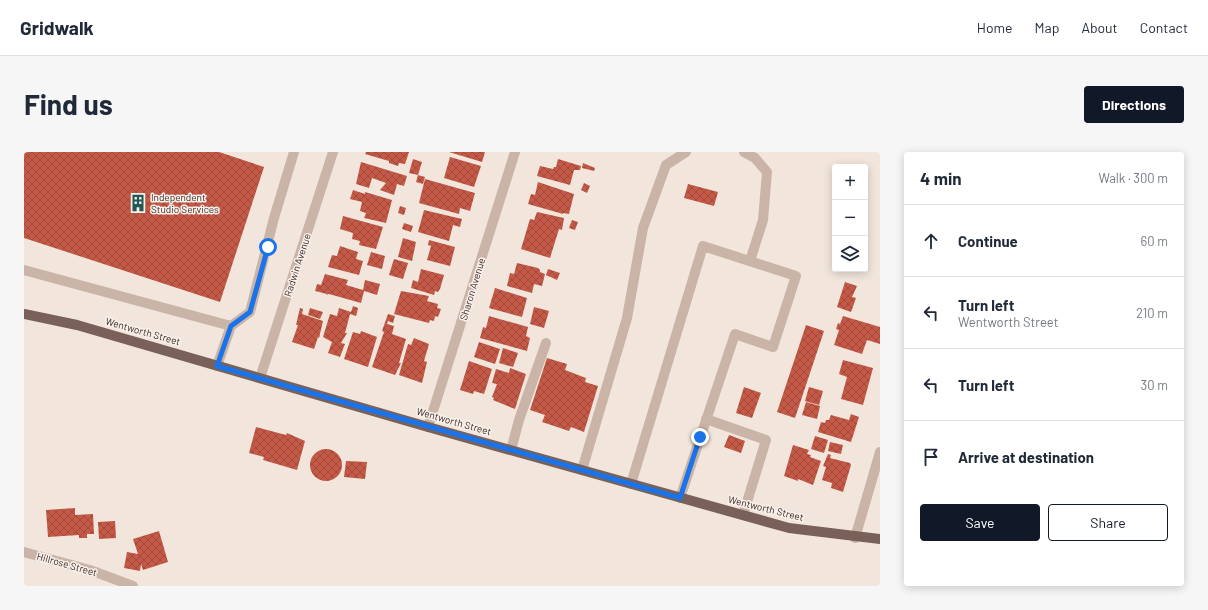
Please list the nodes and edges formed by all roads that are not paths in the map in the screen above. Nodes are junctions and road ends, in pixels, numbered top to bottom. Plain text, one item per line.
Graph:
1 (294, 152) edge
2 (333, 152) edge
3 (515, 152) edge
4 (686, 152) edge
5 (744, 152) edge
6 (750, 261) junction
7 (24, 270) edge
8 (24, 314) edge
9 (231, 326) junction
10 (546, 344) dead end
11 (217, 366) junction
12 (260, 378) junction
13 (706, 419) junction
14 (428, 427) junction
15 (511, 450) junction
16 (880, 452) edge
17 (582, 470) junction
18 (631, 484) junction
19 (680, 498) junction
20 (742, 515) junction
21 (855, 538) junction
22 (880, 539) edge
23 (24, 552) edge
24 (133, 586) edge

1 - 9 street
2 - 12 street, Radwin Avenue
3 - 14 street, Sharon Avenue
4 - 17 street
5 - 6 street
6 - 13 street
6 - 18 street
7 - 9 street
8 - 11 main road, Wentworth Street
9 - 11 street
10 - 15 street
11 - 12 main road, Wentworth Street
12 - 14 main road, Wentworth Street
13 - 19 street
13 - 20 street
14 - 15 main road, Wentworth Street
15 - 17 main road, Wentworth Street
16 - 21 street
17 - 18 main road, Wentworth Street
18 - 19 main road, Wentworth Street
19 - 20 main road, Wentworth Street
20 - 21 main road, Wentworth Street
21 - 22 main road, Wentworth Street
23 - 24 street, Hillrose Street

